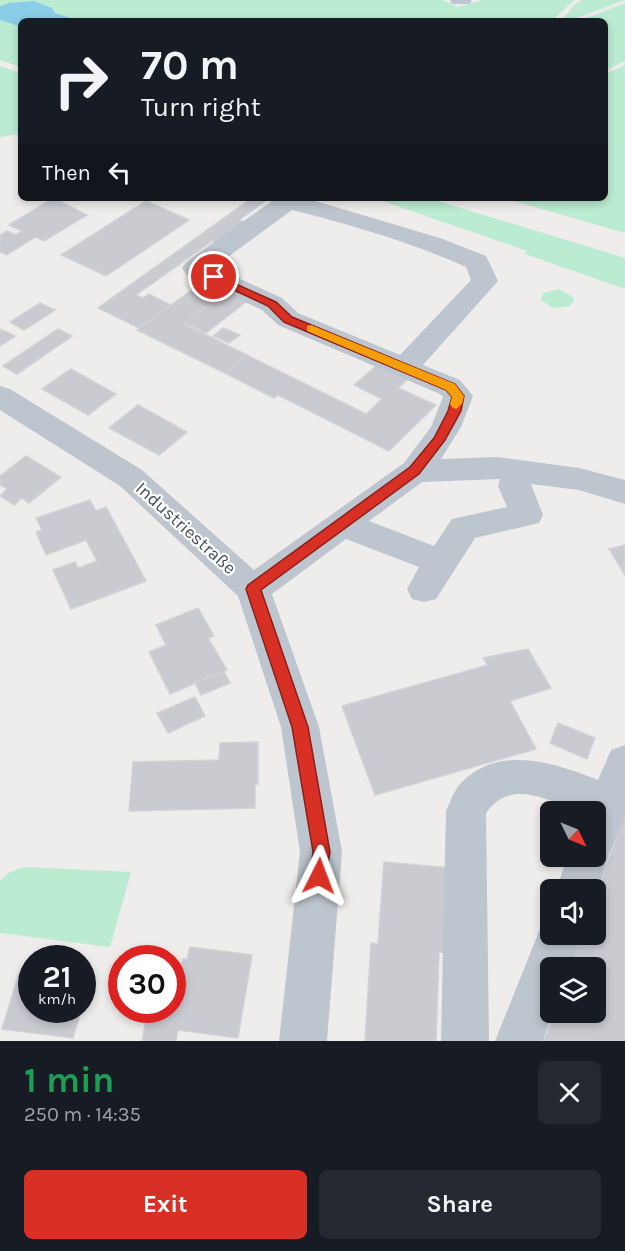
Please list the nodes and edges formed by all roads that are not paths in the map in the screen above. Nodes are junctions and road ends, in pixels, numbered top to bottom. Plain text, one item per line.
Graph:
1 (405, 367) junction
2 (0, 396) edge
3 (415, 471) junction
4 (519, 471) junction
5 (625, 492) edge
6 (341, 524) junction
7 (253, 589) junction
8 (625, 762) edge
9 (578, 801) edge
10 (606, 813) edge
11 (556, 945) edge
12 (303, 1041) edge
13 (465, 1041) edge
14 (519, 1041) edge

1 - 1 street
1 - 3 street
2 - 7 street, Industriestraße
3 - 4 street
3 - 6 street
4 - 5 street
4 - 6 street
6 - 7 street
7 - 12 street, Industriestraße
8 - 10 street
9 - 13 street
11 - 14 street

